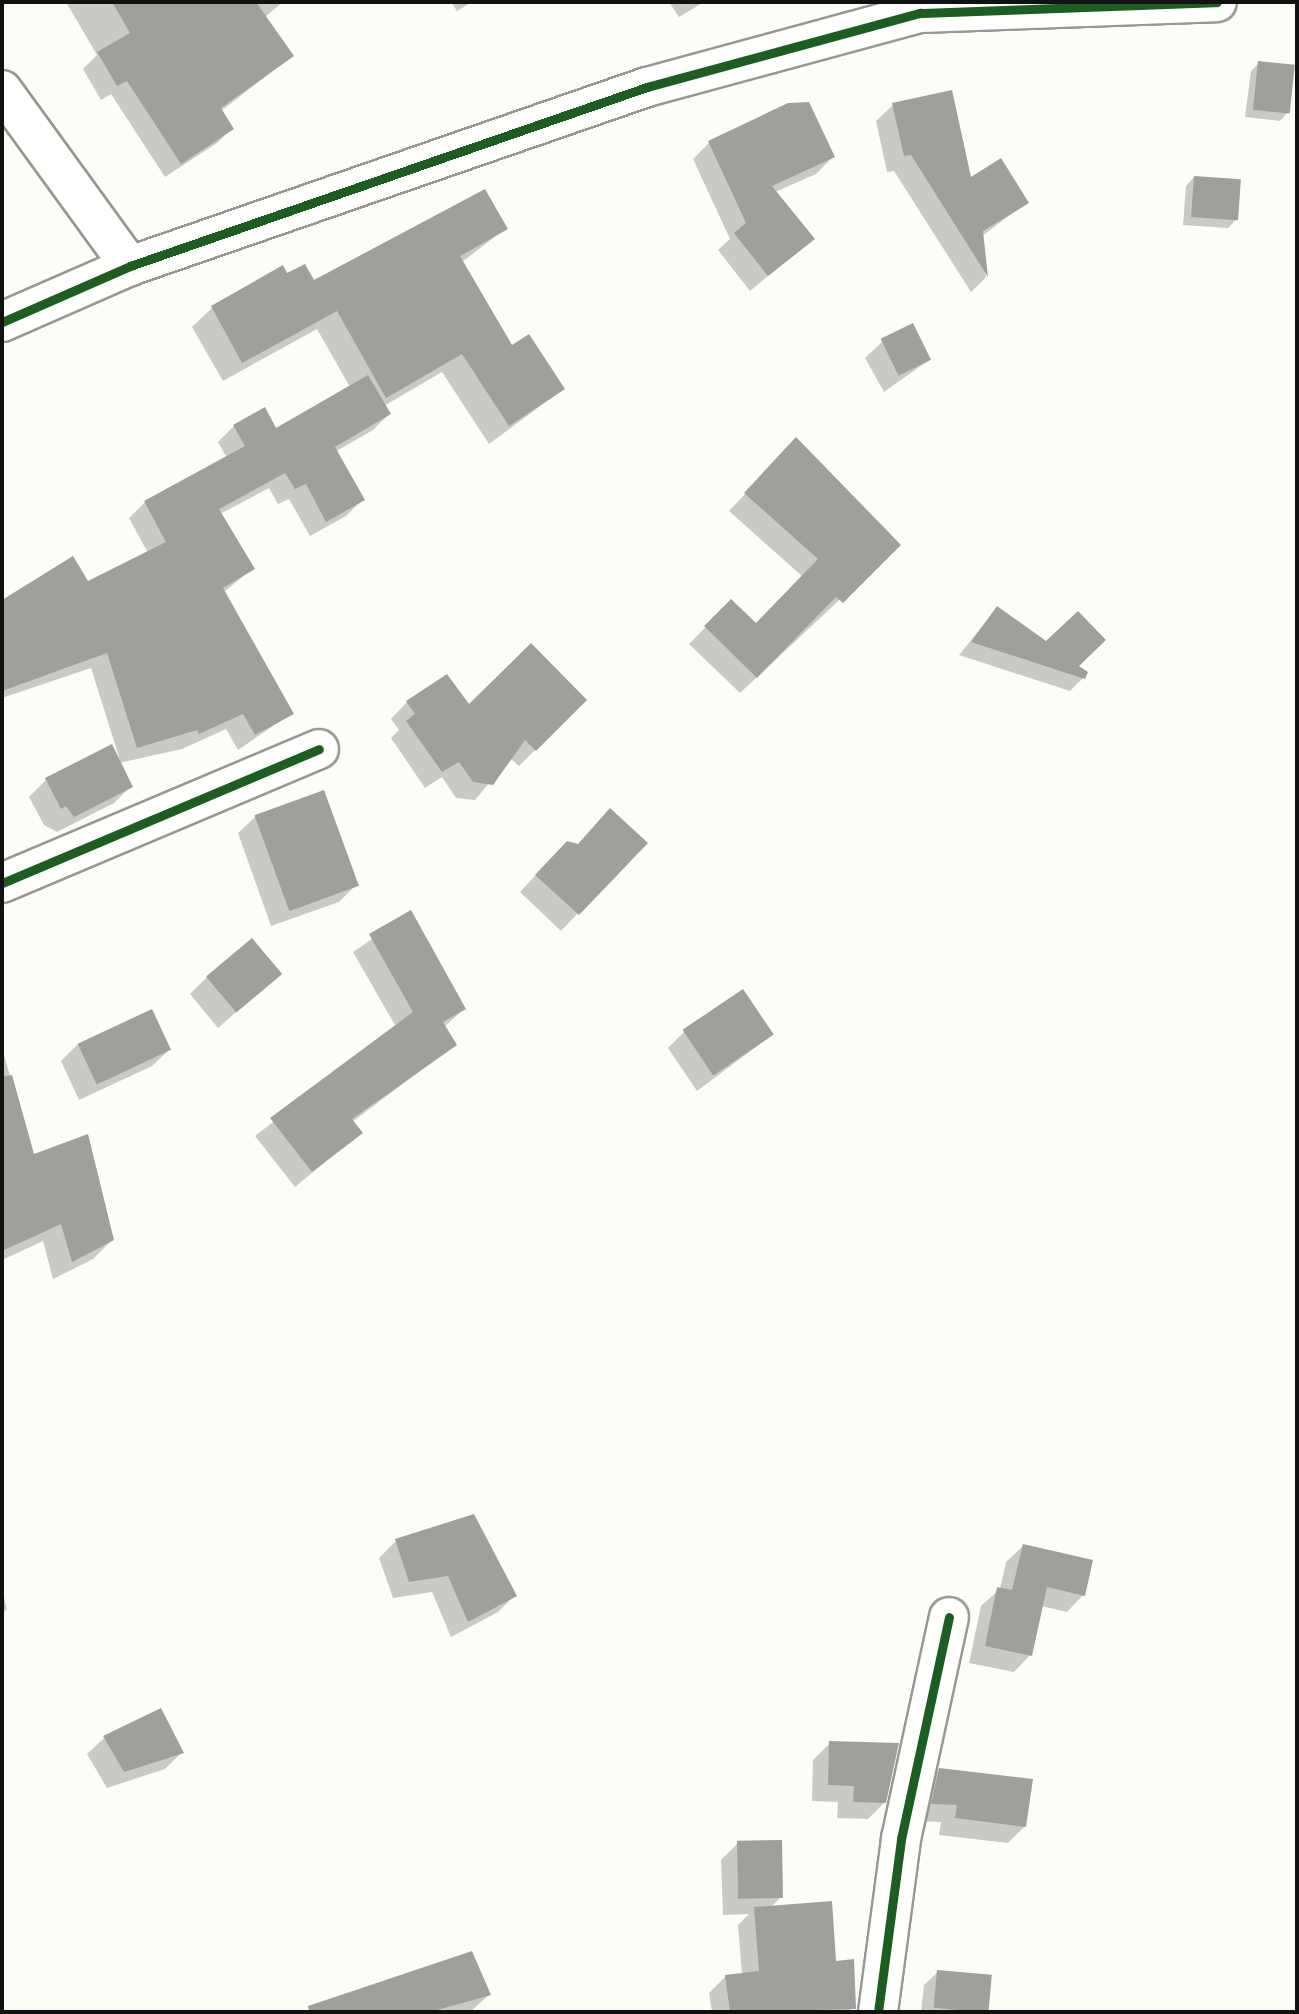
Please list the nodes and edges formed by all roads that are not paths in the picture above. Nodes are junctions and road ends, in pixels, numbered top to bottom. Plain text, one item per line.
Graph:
1 (1217, 2) edge
2 (2, 90) edge
3 (130, 266) junction
4 (2, 322) edge
5 (319, 749) dead end
6 (2, 883) edge
7 (949, 1617) dead end
8 (878, 2012) edge

1 - 3 street
2 - 3 street
3 - 4 street
5 - 6 street
7 - 8 street

